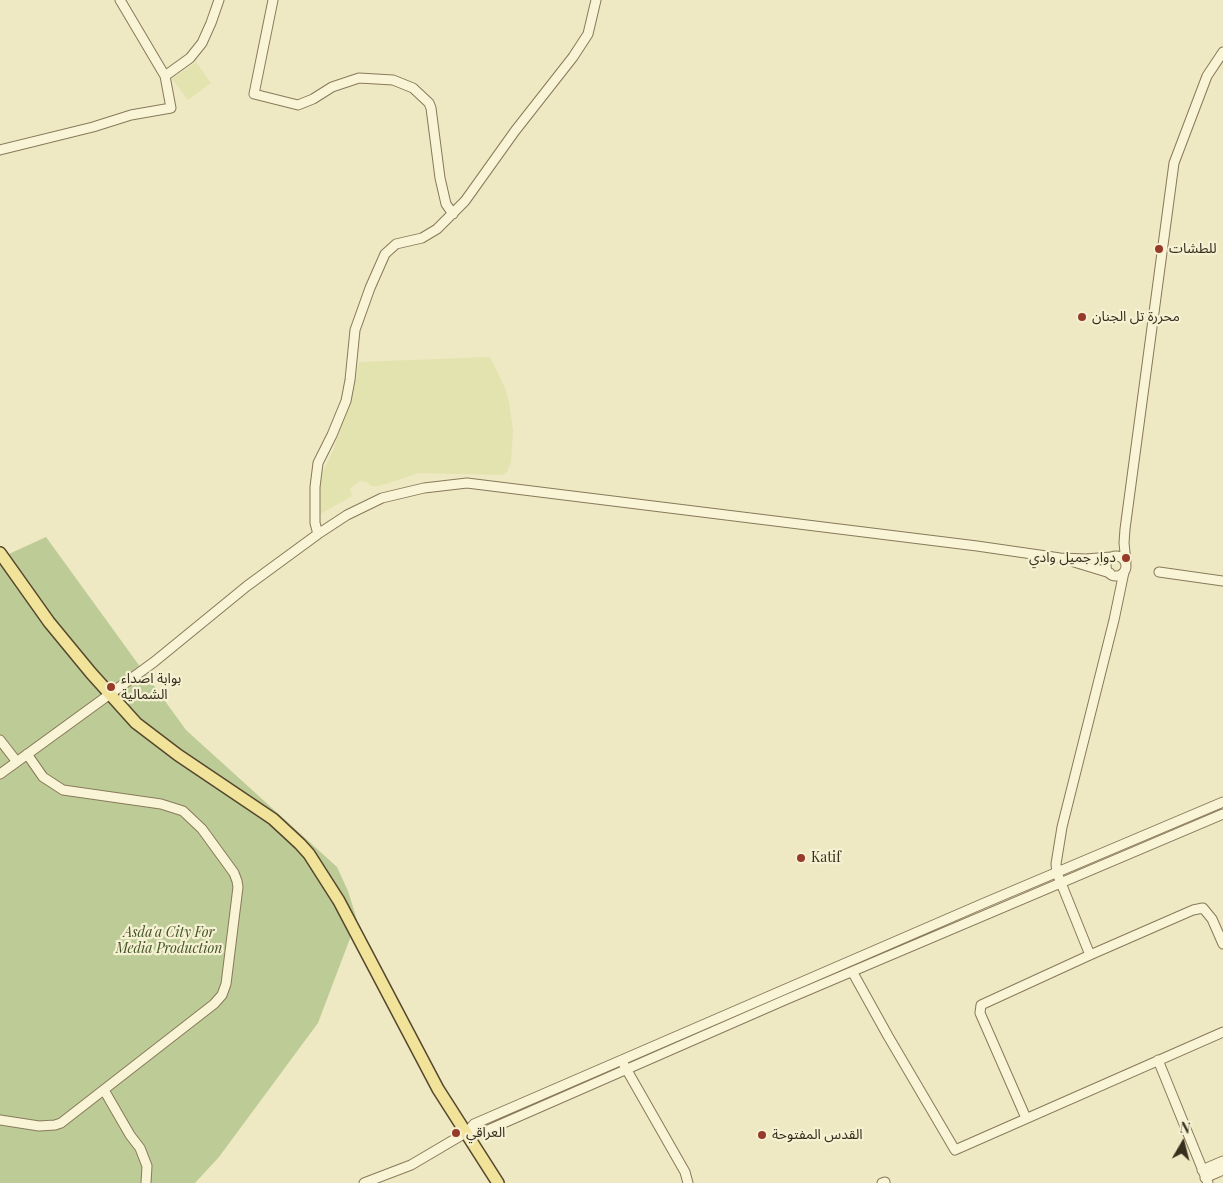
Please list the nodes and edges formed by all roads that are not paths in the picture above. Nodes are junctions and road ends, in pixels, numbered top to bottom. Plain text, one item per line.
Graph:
1 (120, 0) edge
2 (218, 0) edge
3 (273, 0) edge
4 (596, 0) edge
5 (1223, 52) edge
6 (165, 76) junction
7 (0, 150) edge
8 (453, 214) junction
9 (1125, 529) junction
10 (318, 534) junction
11 (0, 553) edge
12 (1112, 557) junction
13 (1060, 558) junction
14 (1126, 562) junction
15 (1124, 572) junction
16 (1159, 572) dead end
17 (1112, 574) junction
18 (1223, 581) edge
19 (1121, 584) junction
20 (110, 693) junction
21 (0, 740) edge
22 (27, 754) junction
23 (17, 762) junction
24 (0, 774) edge
25 (1223, 802) edge
26 (1223, 814) edge
27 (1057, 873) junction
28 (1062, 882) junction
29 (1223, 944) edge
30 (1090, 955) junction
31 (853, 972) junction
32 (1223, 1032) edge
33 (622, 1060) junction
34 (1158, 1060) junction
35 (627, 1070) junction
36 (104, 1090) junction
37 (1026, 1118) junction
38 (0, 1120) edge
39 (466, 1132) junction
40 (1223, 1161) edge
41 (1223, 1170) edge
42 (1205, 1177) edge
43 (146, 1183) edge
44 (364, 1183) edge
45 (498, 1183) edge
46 (688, 1183) edge

1 - 6 street
2 - 6 street
3 - 8 street
4 - 8 street
5 - 9 street
6 - 7 street
8 - 10 street
9 - 12 street
9 - 14 street
10 - 13 street
10 - 20 street
11 - 20 main road
12 - 13 street
12 - 14 street
12 - 17 street
13 - 17 street
14 - 15 street
15 - 17 street
15 - 19 street
16 - 18 street
17 - 19 street
19 - 27 street
20 - 22 street
20 - 39 main road
21 - 23 street
22 - 23 street
22 - 36 street
23 - 24 street
25 - 27 street
26 - 28 street
27 - 28 street
27 - 33 street
28 - 30 street
28 - 31 street
29 - 30 street
30 - 37 street
31 - 35 street
31 - 37 street
32 - 34 street
33 - 35 street
33 - 39 street
34 - 37 street
34 - 42 street
35 - 39 street
35 - 46 street
36 - 38 street
36 - 43 street
39 - 44 street
39 - 45 main road
40 - 42 street
41 - 42 street

